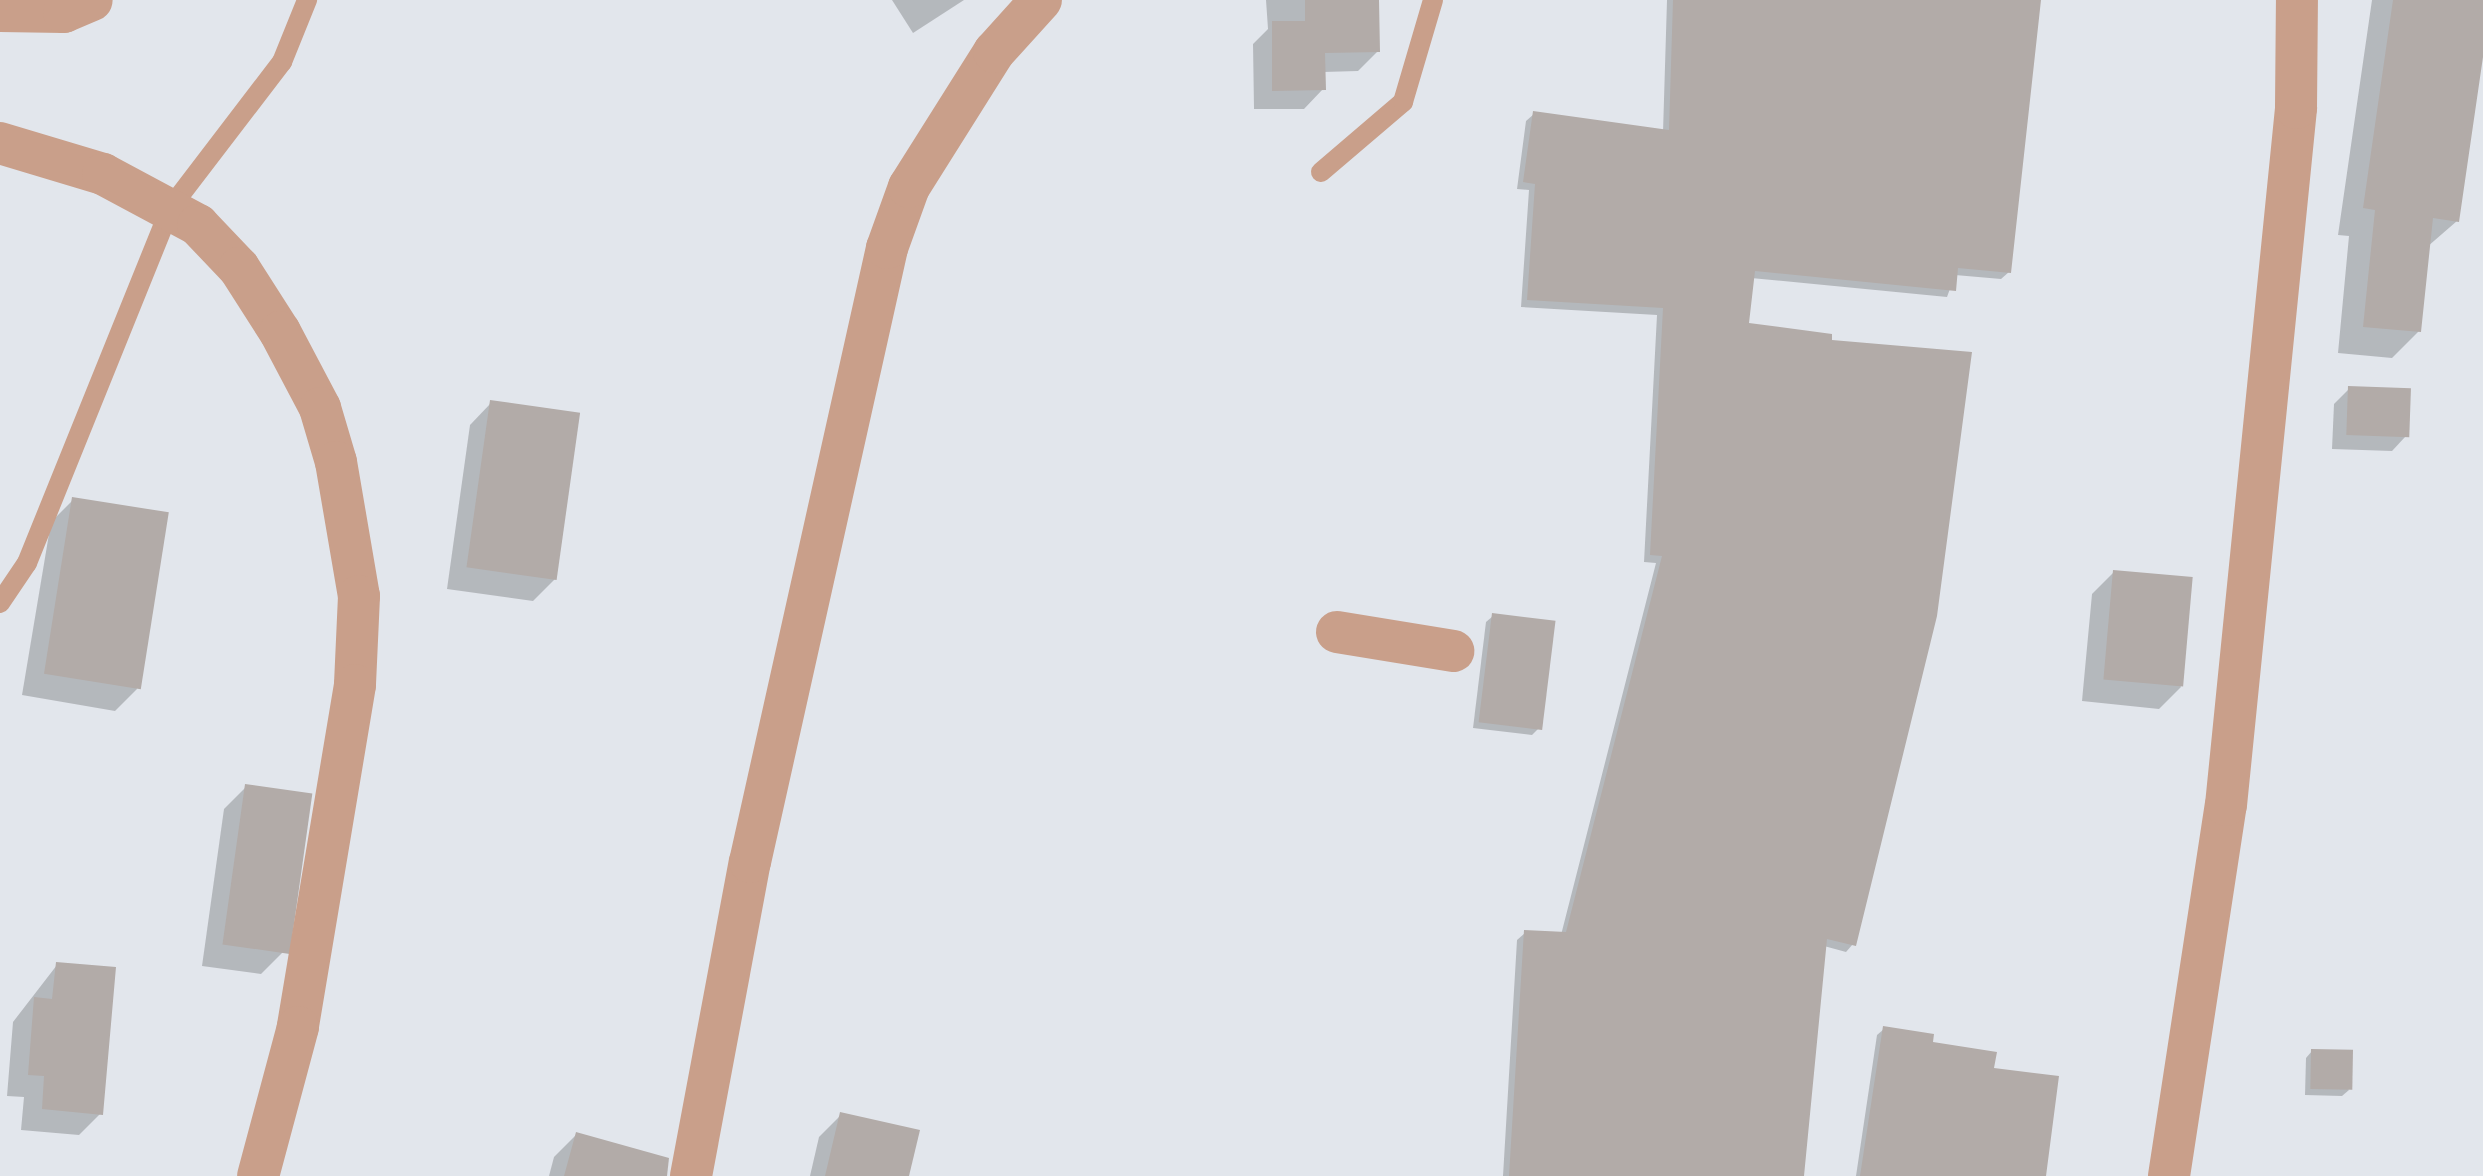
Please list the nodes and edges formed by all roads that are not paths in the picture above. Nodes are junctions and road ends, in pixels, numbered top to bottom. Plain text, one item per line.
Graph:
1 (92, 0) edge
2 (307, 0) edge
3 (1041, 0) edge
4 (1433, 0) edge
5 (2297, 0) edge
6 (0, 11) edge
7 (0, 143) edge
8 (1321, 172) dead end
9 (171, 207) junction
10 (0, 604) edge
11 (1337, 632) dead end
12 (1453, 650) dead end
13 (258, 1176) edge
14 (691, 1176) edge
15 (2169, 1176) edge

1 - 6 street
2 - 9 lane
3 - 14 street
4 - 8 lane
5 - 15 street
7 - 9 street
9 - 10 lane
9 - 13 street
11 - 12 street

